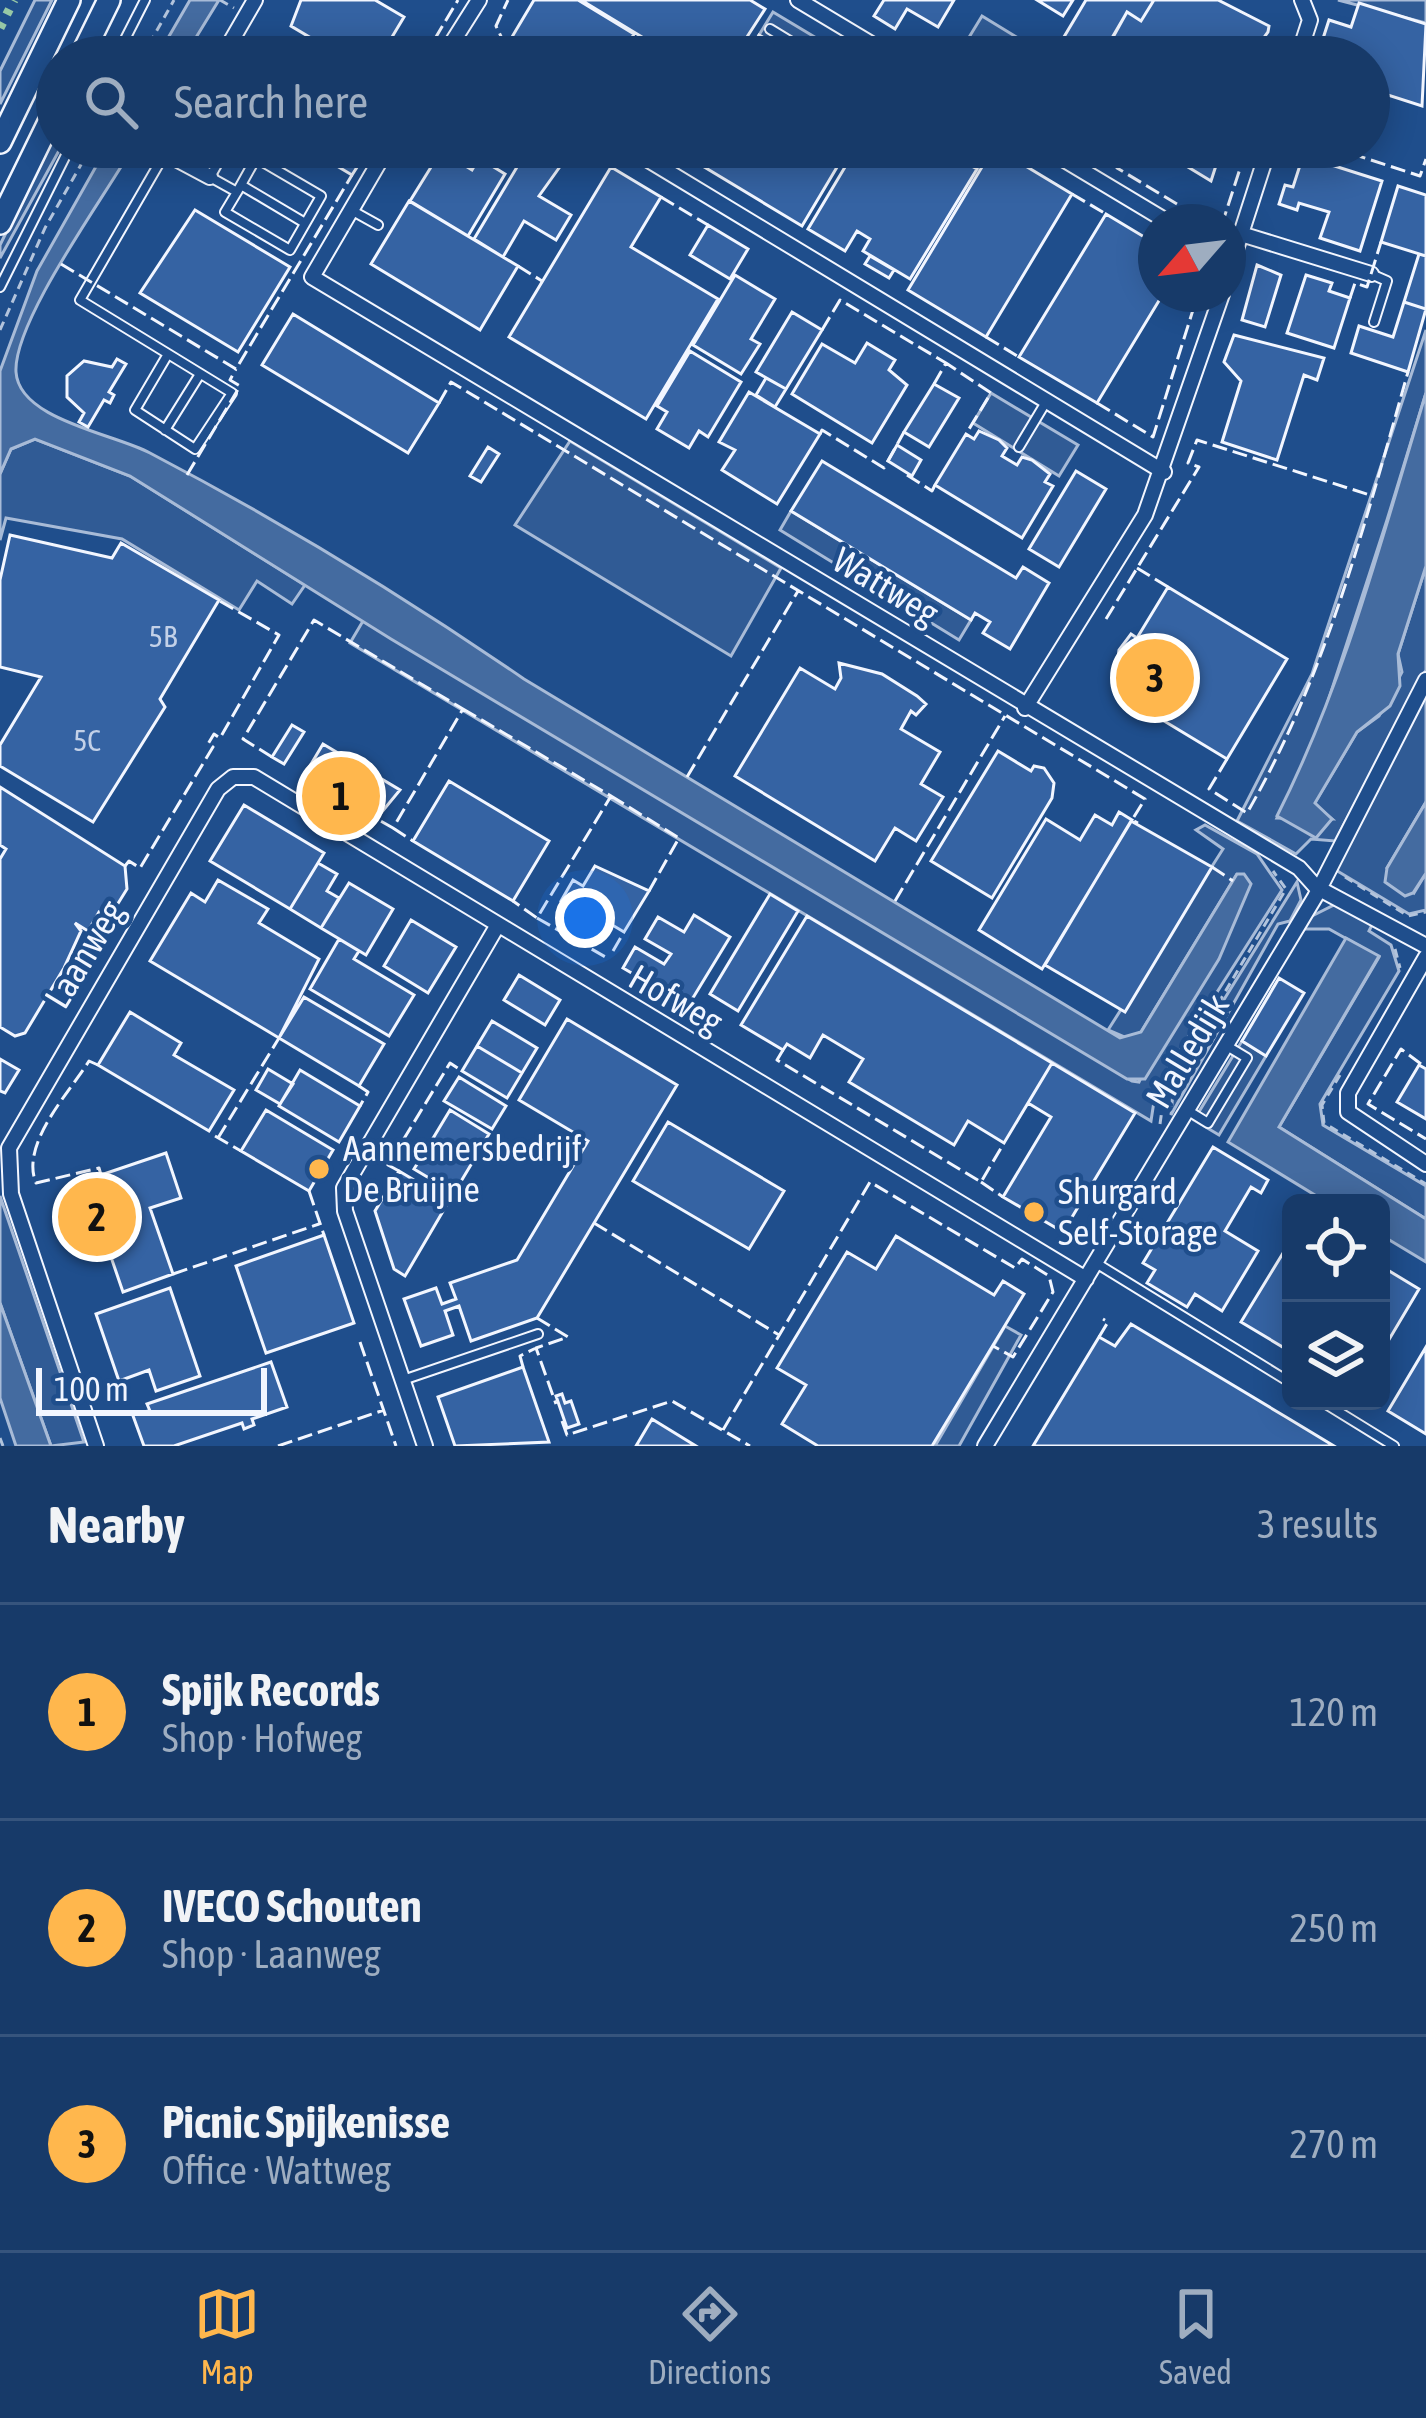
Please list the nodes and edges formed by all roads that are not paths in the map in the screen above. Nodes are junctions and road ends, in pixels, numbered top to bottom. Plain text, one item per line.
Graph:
1 (69, 0) edge
2 (109, 0) edge
3 (145, 0) edge
4 (255, 0) edge
5 (478, 0) edge
6 (798, 0) edge
7 (1302, 0) edge
8 (770, 29) dead end
9 (52, 36) edge
10 (91, 36) edge
11 (127, 36) edge
12 (234, 36) edge
13 (456, 36) edge
14 (781, 36) edge
15 (855, 36) edge
16 (1305, 36) edge
17 (36, 68) edge
18 (0, 142) edge
19 (36, 149) edge
20 (60, 168) edge
21 (157, 168) edge
22 (197, 168) edge
23 (215, 168) edge
24 (250, 168) edge
25 (274, 168) edge
26 (375, 168) edge
27 (662, 168) edge
28 (1078, 168) edge
29 (1262, 168) edge
30 (210, 176) junction
31 (238, 188) junction
32 (1138, 204) edge
33 (350, 209) junction
34 (1246, 218) edge
35 (0, 223) edge
36 (305, 223) junction
37 (378, 225) dead end
38 (1246, 236) edge
39 (1371, 274) joint
40 (0, 287) edge
41 (1216, 312) edge
42 (1373, 322) dead end
43 (168, 355) junction
44 (200, 374) junction
45 (1047, 401) junction
46 (165, 430) junction
47 (1019, 447) dead end
48 (1164, 472) junction
49 (1426, 680) edge
50 (1025, 708) junction
51 (233, 777) joint
52 (1316, 887) junction
53 (496, 928) junction
54 (1426, 946) edge
55 (1426, 957) edge
56 (1226, 1046) junction
57 (1187, 1110) junction
58 (1426, 1163) edge
59 (1096, 1262) junction
60 (1086, 1279) junction
61 (538, 1334) dead end
62 (1282, 1377) edge
63 (403, 1380) junction
64 (1336, 1410) edge
65 (96, 1446) edge
66 (425, 1446) edge
67 (985, 1446) edge
68 (1394, 1446) edge

1 - 9 main road
2 - 10 main road
3 - 11 lane
4 - 12 street
5 - 13 street
6 - 15 street
7 - 16 street
8 - 14 lane
17 - 18 main road
19 - 35 main road
20 - 40 lane
21 - 43 lane
22 - 30 street
23 - 30 lane
24 - 31 lane
25 - 36 lane
26 - 33 street
27 - 45 street
28 - 32 street
29 - 34 street
30 - 31 lane
31 - 36 lane
31 - 36 lane
33 - 37 lane
33 - 50 street, Wattweg
38 - 39 street
39 - 42 lane
41 - 48 street
43 - 44 lane
43 - 46 lane
44 - 46 lane
44 - 46 lane
45 - 47 lane
45 - 48 street
48 - 50 street
49 - 52 street, Malledijk
50 - 52 street, Wattweg
51 - 53 street, Hofweg
51 - 65 street, Laanweg
52 - 54 street, Wattweg
52 - 56 street, Malledijk
53 - 60 street, Hofweg
53 - 63 street
55 - 58 street
56 - 57 street, Malledijk
56 - 57 lane
57 - 59 street, Malledijk
59 - 60 street, Malledijk
59 - 62 lane
60 - 67 street, Malledijk
61 - 63 lane
63 - 66 street
64 - 68 lane

